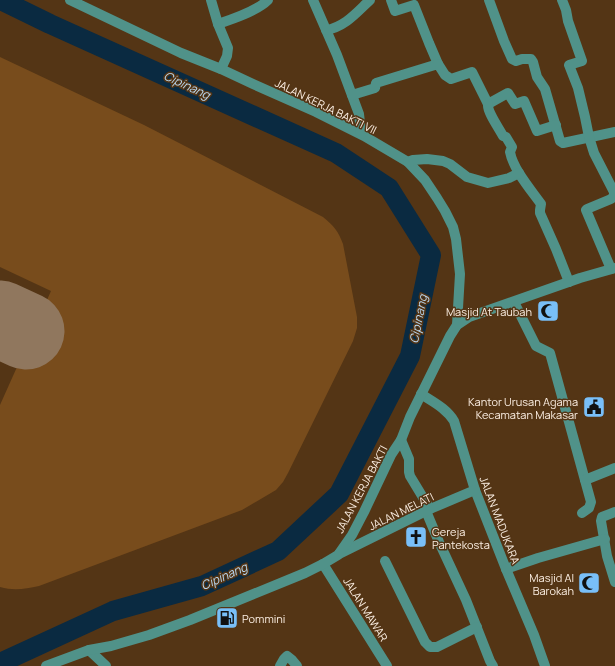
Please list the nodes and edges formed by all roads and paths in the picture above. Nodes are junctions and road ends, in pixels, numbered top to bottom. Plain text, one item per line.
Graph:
1 (211, 0) edge
2 (268, 0) edge
3 (313, 0) edge
4 (370, 0) edge
5 (391, 0) edge
6 (489, 0) edge
7 (554, 0) edge
8 (561, 0) edge
9 (75, 1) edge
10 (218, 24) junction
11 (326, 30) junction
12 (438, 64) junction
13 (221, 69) junction
14 (352, 95) junction
15 (488, 104) junction
16 (556, 125) junction
17 (615, 132) edge
18 (361, 134) junction
19 (589, 137) junction
20 (408, 162) junction
21 (519, 173) junction
22 (613, 268) edge
23 (569, 282) junction
24 (514, 302) junction
25 (457, 325) junction
26 (421, 394) junction
27 (401, 440) junction
28 (615, 468) edge
29 (585, 480) junction
30 (475, 490) junction
31 (428, 510) junction
32 (615, 512) edge
33 (582, 513) dead end
34 (605, 539) junction
35 (338, 555) junction
36 (385, 561) dead end
37 (323, 564) junction
38 (506, 569) junction
39 (615, 582) edge
40 (477, 628) junction
41 (89, 650) junction
42 (46, 666) edge
43 (106, 666) edge
44 (280, 666) edge
45 (297, 666) edge
46 (387, 666) edge
47 (493, 666) edge
48 (545, 666) edge

1 - 10 street
2 - 10 street
3 - 11 street
4 - 11 street
5 - 12 street
6 - 16 street
7 - 8 street
8 - 19 street
9 - 13 street, JALAN KERJA BAKTI VII
10 - 13 street
11 - 14 street
12 - 14 street
12 - 15 street
13 - 18 street, JALAN KERJA BAKTI VII
14 - 18 street
15 - 16 street
15 - 21 street
16 - 19 street
17 - 19 street
18 - 20 street, JALAN KERJA BAKTI VII
19 - 22 street
20 - 21 street
20 - 25 street, JALAN KERJA BAKTI VII
21 - 23 street
22 - 23 street
23 - 24 street
24 - 25 street
24 - 29 street
25 - 26 street, JALAN KERJA BAKTI
26 - 27 street, JALAN KERJA BAKTI
26 - 30 street, JALAN MADUKARA
27 - 31 street
27 - 35 street, JALAN KERJA BAKTI
28 - 29 street
29 - 33 street
30 - 31 street, JALAN MELATI
30 - 38 street, JALAN MADUKARA
31 - 35 street, JALAN MELATI
31 - 40 street
32 - 34 street
34 - 38 street
34 - 39 street
35 - 37 street, JALAN KERJA BAKTI
36 - 40 street
37 - 41 street, JALAN KERJA BAKTI
37 - 46 street, JALAN MAWAR
38 - 48 street, JALAN MADUKARA
40 - 47 street
41 - 42 street, JALAN KERJA BAKTI
41 - 43 street
44 - 45 street

